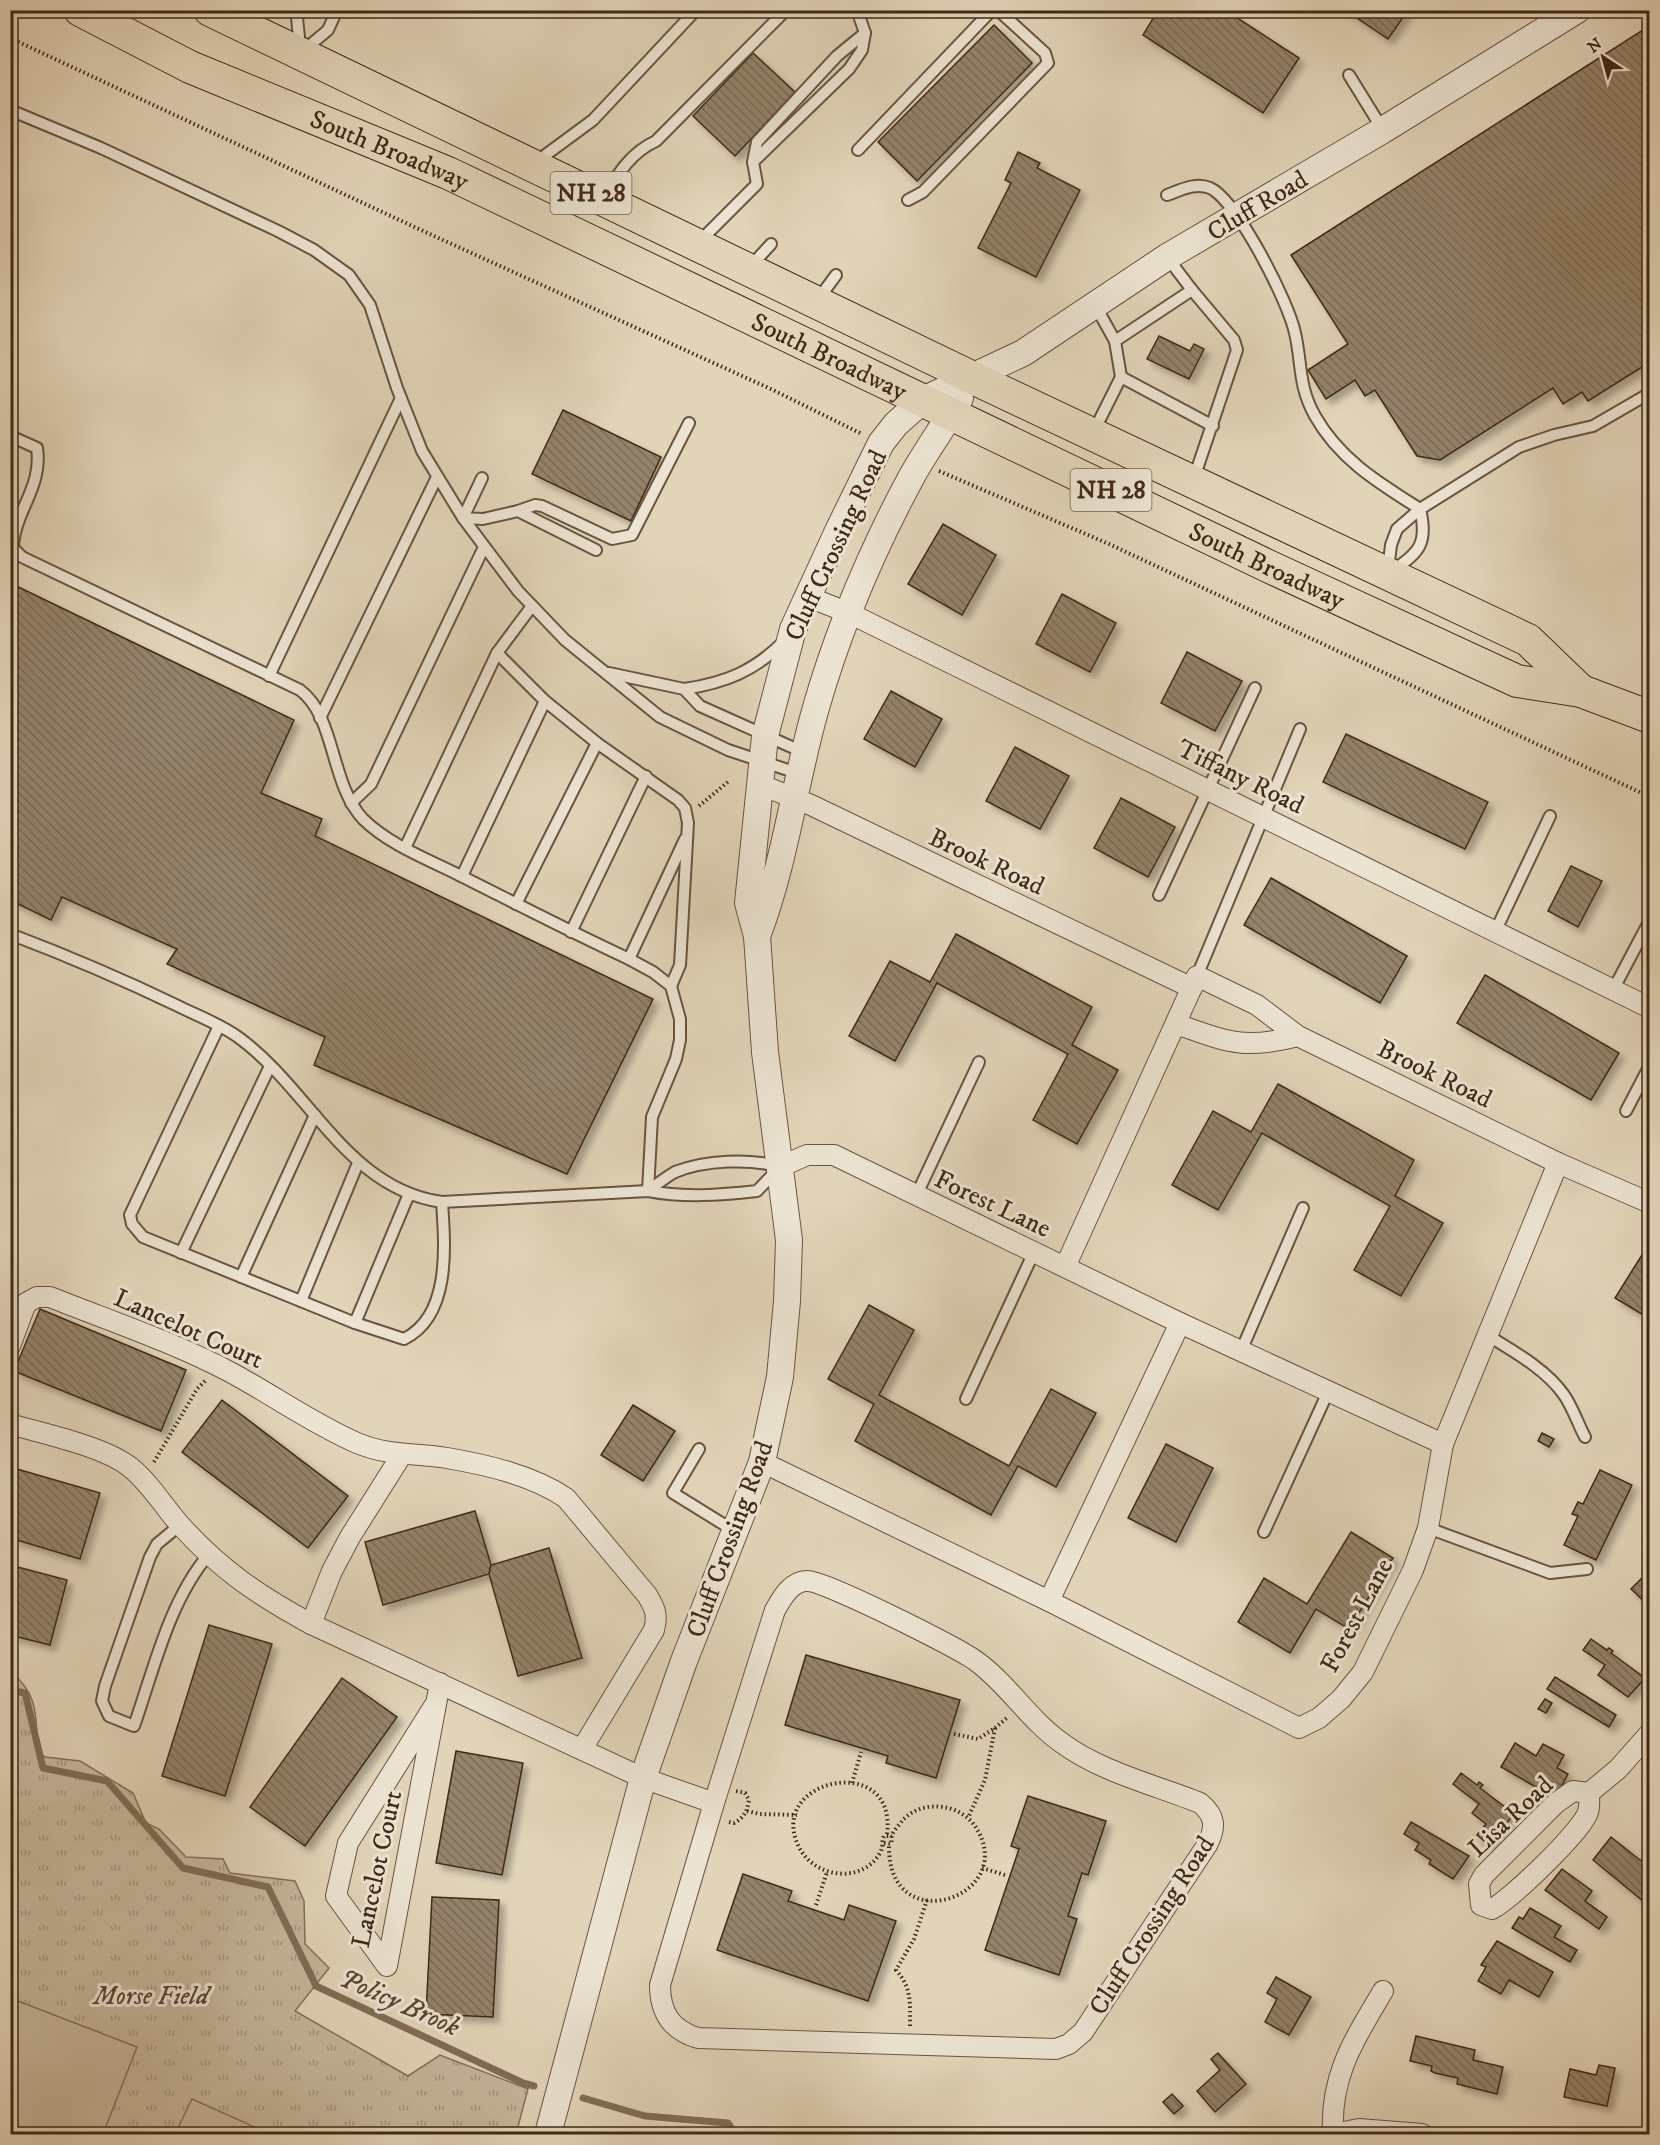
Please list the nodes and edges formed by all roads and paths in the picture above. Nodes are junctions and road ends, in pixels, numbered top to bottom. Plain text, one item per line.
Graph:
1 (80, 10) edge
2 (210, 10) edge
3 (301, 10) edge
4 (337, 10) edge
5 (696, 10) edge
6 (786, 10) edge
7 (857, 10) edge
8 (992, 10) edge
9 (998, 10) edge
10 (1577, 10) edge
11 (865, 33) junction
12 (10, 38) edge
13 (301, 54) junction
14 (1349, 75) dead end
15 (10, 110) edge
16 (1383, 130) junction
17 (858, 150) dead end
18 (753, 162) junction
19 (532, 164) junction
20 (1167, 195) dead end
21 (603, 198) junction
22 (908, 200) dead end
23 (1237, 217) junction
24 (698, 243) junction
25 (771, 243) dead end
26 (1167, 257) junction
27 (748, 268) junction
28 (836, 275) dead end
29 (1192, 290) junction
30 (817, 301) junction
31 (1095, 304) junction
32 (1115, 341) junction
33 (1121, 376) junction
34 (971, 377) junction
35 (1650, 393) edge
36 (401, 398) junction
37 (923, 400) junction
38 (952, 412) junction
39 (688, 423) dead end
40 (1212, 426) junction
41 (1093, 434) junction
42 (10, 436) edge
43 (881, 443) junction
44 (920, 463) junction
45 (436, 477) junction
46 (482, 478) dead end
47 (1193, 481) junction
48 (1420, 509) junction
49 (518, 511) junction
50 (463, 518) junction
51 (484, 547) junction
52 (596, 550) dead end
53 (1388, 573) junction
54 (806, 596) junction
55 (532, 606) junction
56 (849, 613) junction
57 (792, 632) junction
58 (497, 653) junction
59 (606, 672) junction
60 (269, 676) junction
61 (1255, 688) dead end
62 (684, 689) junction
63 (1581, 691) junction
64 (545, 701) junction
65 (1650, 717) edge
66 (320, 718) junction
67 (1300, 729) dead end
68 (597, 743) junction
69 (762, 760) junction
70 (800, 775) junction
71 (646, 776) junction
72 (729, 781) dead end
73 (1208, 790) junction
74 (1650, 797) edge
75 (351, 803) junction
76 (687, 815) junction
77 (1550, 816) dead end
78 (1263, 818) junction
79 (688, 834) junction
80 (405, 848) junction
81 (462, 876) junction
82 (1159, 895) dead end
83 (516, 904) junction
84 (1650, 920) edge
85 (571, 932) junction
86 (1495, 932) junction
87 (10, 934) edge
88 (757, 936) junction
89 (629, 959) junction
90 (1194, 982) junction
91 (671, 986) junction
92 (1613, 990) junction
93 (1650, 1008) edge
94 (1176, 1024) junction
95 (219, 1026) junction
96 (1298, 1036) junction
97 (979, 1062) dead end
98 (1650, 1065) edge
99 (270, 1066) junction
100 (1626, 1111) dead end
101 (315, 1115) junction
102 (358, 1163) junction
103 (1558, 1163) junction
104 (780, 1167) junction
105 (648, 1191) junction
106 (409, 1194) junction
107 (916, 1196) junction
108 (442, 1202) junction
109 (1650, 1203) edge
110 (1303, 1208) dead end
111 (1034, 1252) junction
112 (181, 1253) junction
113 (1065, 1267) junction
114 (241, 1277) junction
115 (301, 1301) junction
116 (355, 1323) junction
117 (1180, 1323) junction
118 (1487, 1335) junction
119 (10, 1346) edge
120 (1241, 1351) junction
121 (221, 1367) junction
122 (1328, 1392) junction
123 (966, 1399) dead end
124 (10, 1424) edge
125 (1585, 1437) dead end
126 (1443, 1443) junction
127 (699, 1449) dead end
128 (401, 1456) junction
129 (762, 1462) junction
130 (143, 1480) junction
131 (180, 1525) junction
132 (1428, 1528) junction
133 (736, 1532) junction
134 (1264, 1532) dead end
135 (209, 1554) junction
136 (1587, 1569) dead end
137 (1049, 1601) junction
138 (312, 1624) junction
139 (440, 1683) junction
140 (436, 1703) junction
141 (954, 1734) dead end
142 (1648, 1739) edge
143 (582, 1749) junction
144 (861, 1752) dead end
145 (644, 1778) junction
146 (852, 1783) junction
147 (735, 1791) dead end
148 (1588, 1793) junction
149 (714, 1803) junction
150 (747, 1811) junction
151 (797, 1815) junction
152 (968, 1818) junction
153 (725, 1821) dead end
154 (889, 1835) junction
155 (886, 1844) junction
156 (981, 1868) junction
157 (827, 1872) junction
158 (1005, 1875) dead end
159 (927, 1900) junction
160 (816, 1905) dead end
161 (1383, 1991) dead end
162 (910, 2012) dead end
163 (548, 2134) edge
164 (1334, 2134) edge
165 (1422, 2134) edge

1 - 37 main road, South Broadway / NH 28
2 - 13 main road, South Broadway / NH 28
3 - 13 lane
4 - 13 lane
5 - 19 lane
6 - 21 lane
7 - 11 lane
8 - 17 lane
9 - 22 lane
10 - 16 street, Cluff Road
11 - 18 lane
11 - 18 lane
12 - 43 path
13 - 19 main road, South Broadway / NH 28
14 - 16 lane
15 - 36 lane
16 - 23 street, Cluff Road
18 - 24 lane
19 - 21 main road, South Broadway / NH 28
20 - 23 lane
21 - 24 main road, South Broadway / NH 28
23 - 26 street, Cluff Road
23 - 48 lane
24 - 27 main road, South Broadway / NH 28
25 - 27 lane
26 - 29 lane
26 - 31 street, Cluff Road
27 - 30 main road, South Broadway / NH 28
28 - 30 lane
29 - 32 lane
29 - 40 lane
30 - 34 main road, South Broadway / NH 28
31 - 32 lane
31 - 34 street, Cluff Road
32 - 33 lane
33 - 40 lane
33 - 41 lane
34 - 37 street, Cluff Crossing Road
34 - 38 street
34 - 41 main road, South Broadway / NH 28
35 - 48 lane
36 - 45 lane
36 - 60 lane
37 - 38 main road, South Broadway / NH 28
37 - 43 street, Cluff Crossing Road
38 - 44 street, Cluff Crossing Road
38 - 63 main road, South Broadway / NH 28
39 - 49 lane
40 - 47 lane
41 - 47 main road, South Broadway / NH 28
42 - 60 lane
43 - 54 street, Cluff Crossing Road
44 - 56 street, Cluff Crossing Road
44 - 74 path
45 - 50 lane
45 - 66 lane
46 - 50 lane
47 - 53 main road, South Broadway / NH 28
48 - 53 lane
48 - 53 lane
49 - 50 lane
49 - 52 lane
50 - 51 lane
51 - 55 lane
51 - 75 lane
53 - 63 main road, South Broadway / NH 28
54 - 56 street, Tiffany Road
54 - 57 street, Cluff Crossing Road
55 - 58 lane
55 - 59 lane
56 - 70 street, Cluff Crossing Road
56 - 73 street, Tiffany Road
57 - 62 lane
57 - 69 street, Cluff Crossing Road
58 - 64 lane
58 - 80 lane
59 - 62 lane
59 - 69 lane
60 - 66 lane
61 - 73 lane
62 - 69 lane
63 - 65 main road, South Broadway / NH 28
64 - 68 lane
64 - 81 lane
66 - 75 lane
67 - 78 lane
68 - 71 lane
68 - 83 lane
69 - 70 street, Brook Road
69 - 70 lane
69 - 88 street, Cluff Crossing Road
70 - 88 street, Cluff Crossing Road
70 - 90 street, Brook Road
71 - 76 lane
71 - 85 lane
72 - 76 path
73 - 78 street, Tiffany Road
73 - 82 lane
75 - 80 lane
76 - 79 lane
77 - 86 lane
78 - 86 street, Tiffany Road
78 - 90 lane
79 - 89 lane
79 - 91 lane
80 - 81 lane
81 - 83 lane
83 - 85 lane
84 - 92 lane
85 - 89 lane
86 - 92 street, Tiffany Road
87 - 95 lane
88 - 104 street, Cluff Crossing Road
89 - 91 lane
90 - 94 street
90 - 96 street, Brook Road
91 - 105 lane
92 - 93 street, Tiffany Road
94 - 96 street
94 - 113 street
95 - 99 lane
95 - 112 lane
96 - 103 street, Brook Road
97 - 107 lane
98 - 100 lane
99 - 101 lane
99 - 112 lane
101 - 102 lane
101 - 114 lane
102 - 106 lane
102 - 115 lane
103 - 109 street, Brook Road
103 - 118 street, Forest Lane
104 - 105 lane
104 - 105 lane
104 - 107 street, Forest Lane
104 - 129 street, Cluff Crossing Road
105 - 108 lane
106 - 108 lane
106 - 116 lane
107 - 111 street, Forest Lane
108 - 116 lane
110 - 120 lane
111 - 113 street, Forest Lane
111 - 123 lane
112 - 114 lane
113 - 117 street, Forest Lane
114 - 115 lane
115 - 116 lane
117 - 120 street, Forest Lane
117 - 137 street
118 - 125 lane
118 - 126 street, Forest Lane
119 - 121 street, Lancelot Court
120 - 122 street, Forest Lane
121 - 128 street, Lancelot Court
121 - 130 path
122 - 126 street, Forest Lane
122 - 134 lane
124 - 130 street
126 - 132 street, Forest Lane
127 - 133 lane
128 - 138 street
128 - 143 street, Lancelot Court
129 - 133 street, Cluff Crossing Road
129 - 137 street, Forest Lane
130 - 131 street
131 - 135 street
131 - 135 lane
132 - 136 lane
132 - 137 street, Forest Lane
133 - 145 street, Cluff Crossing Road
135 - 138 street
138 - 139 street
139 - 140 street, Lancelot Court
139 - 143 street
140 - 140 street, Lancelot Court
141 - 152 path
142 - 148 street, Lisa Road
143 - 145 street
144 - 146 path
145 - 149 street
145 - 163 street, Cluff Crossing Road
146 - 151 path
146 - 154 path
147 - 150 path
148 - 148 street, Lisa Road
149 - 149 street, Cluff Crossing Road
150 - 151 path
150 - 153 path
151 - 157 path
152 - 154 path
152 - 156 path
154 - 155 path
154 - 155 path
155 - 157 path
155 - 159 path
156 - 158 path
156 - 159 path
157 - 160 path
159 - 162 path
161 - 164 street
164 - 165 street

